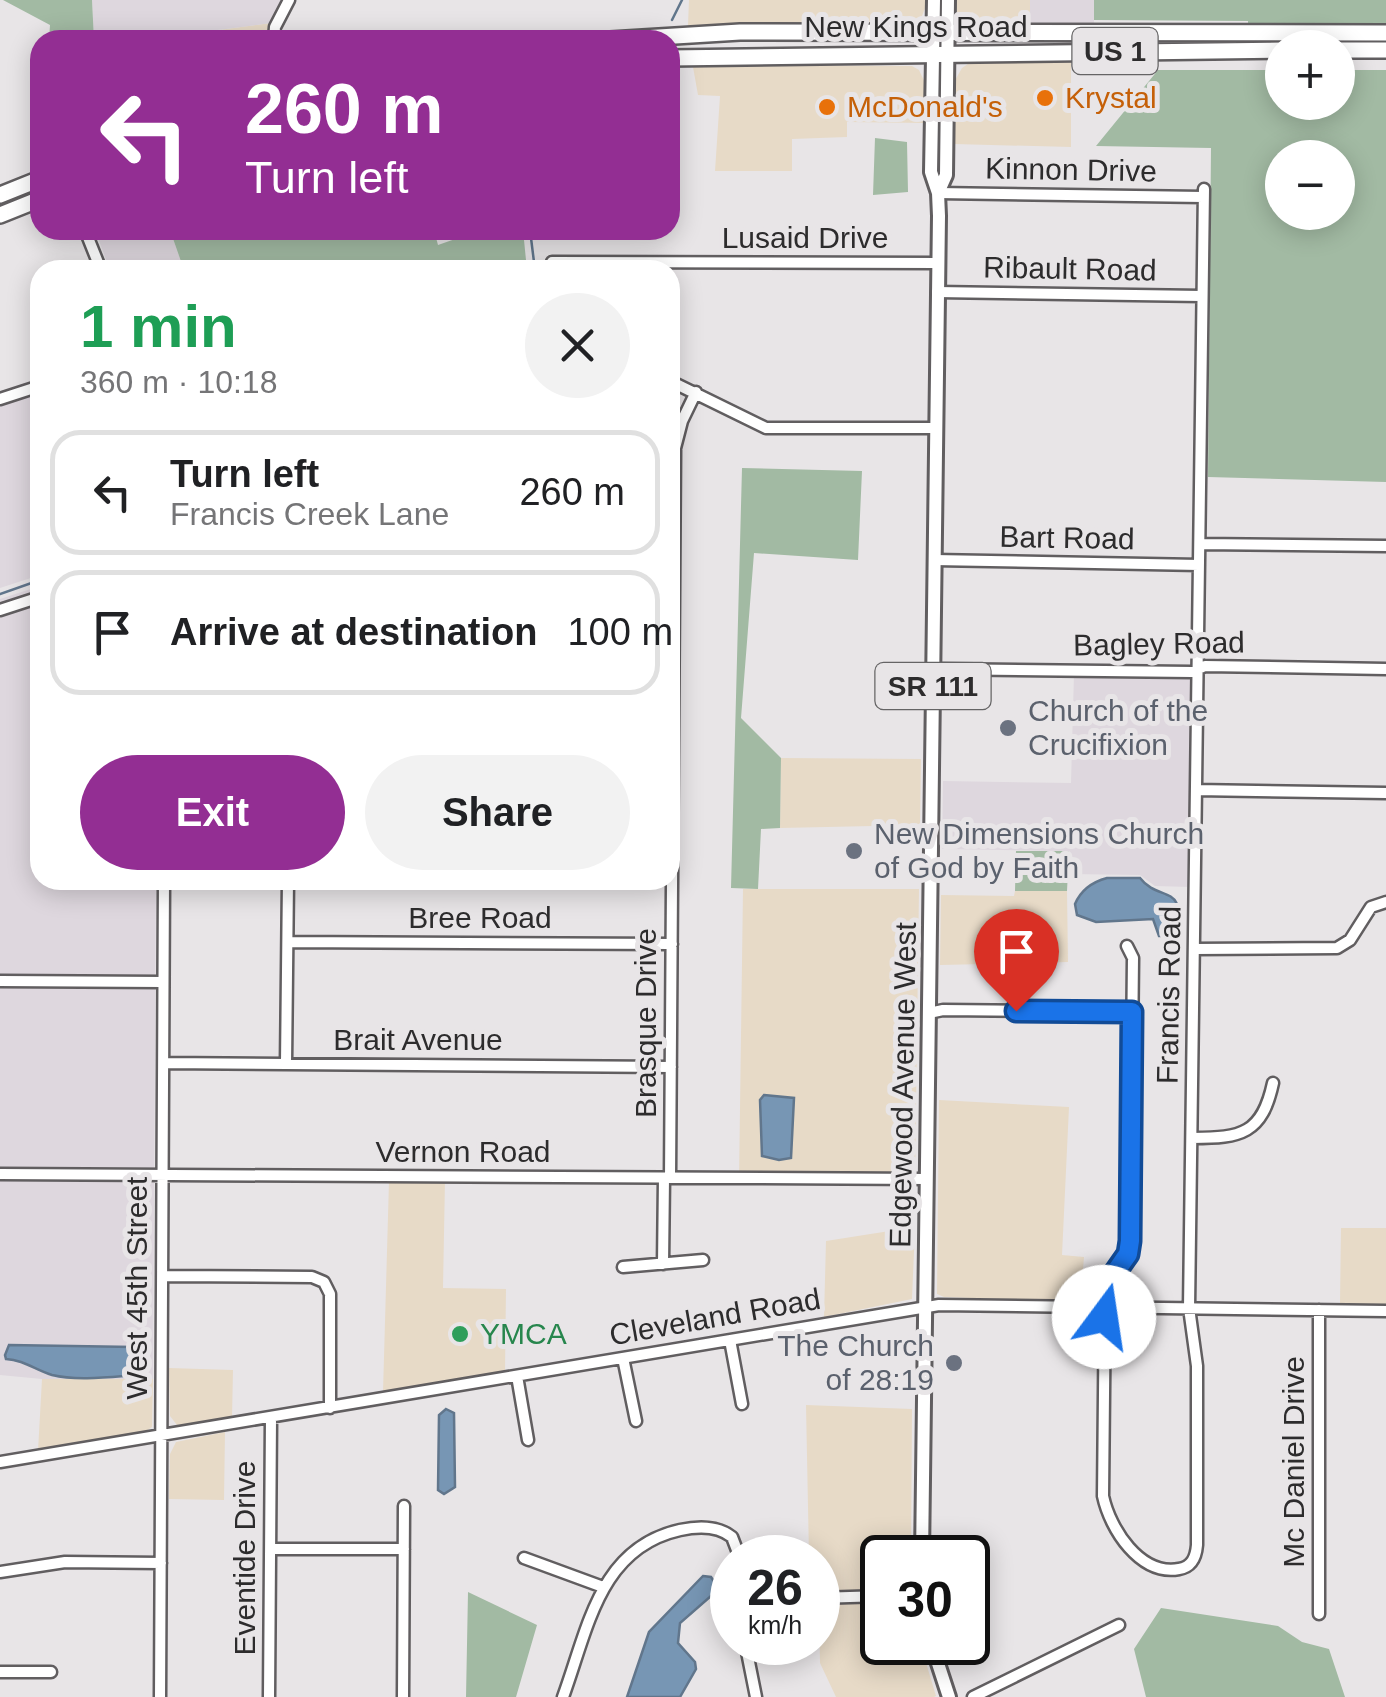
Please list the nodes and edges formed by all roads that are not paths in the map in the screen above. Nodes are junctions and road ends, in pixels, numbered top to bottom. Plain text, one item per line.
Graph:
1 (288, 0) edge
2 (934, 0) edge
3 (948, 0) edge
4 (275, 30) edge
5 (1386, 33) edge
6 (940, 34) junction
7 (680, 36) edge
8 (1265, 50) edge
9 (1355, 50) edge
10 (1386, 50) edge
11 (939, 56) junction
12 (680, 58) edge
13 (30, 184) edge
14 (938, 193) junction
15 (1203, 193) joint
16 (0, 195) edge
17 (30, 203) edge
18 (0, 215) edge
19 (680, 262) edge
20 (938, 263) junction
21 (938, 292) junction
22 (1202, 296) junction
23 (680, 385) edge
24 (30, 390) edge
25 (696, 392) junction
26 (0, 400) edge
27 (936, 428) junction
28 (680, 429) edge
29 (1200, 544) junction
30 (1386, 546) edge
31 (934, 560) junction
32 (1199, 565) junction
33 (30, 600) edge
34 (0, 610) edge
35 (933, 669) junction
36 (1198, 669) junction
37 (1386, 669) edge
38 (1196, 790) junction
39 (1386, 793) edge
40 (164, 890) edge
41 (288, 890) edge
42 (672, 890) edge
43 (1386, 902) edge
44 (288, 942) junction
45 (672, 944) junction
46 (1127, 946) dead end
47 (1194, 949) junction
48 (0, 981) edge
49 (164, 982) junction
50 (1132, 1012) junction
51 (929, 1013) junction
52 (164, 1063) junction
53 (286, 1064) junction
54 (672, 1066) junction
55 (1273, 1083) dead end
56 (1193, 1138) junction
57 (0, 1174) edge
58 (162, 1175) junction
59 (667, 1178) junction
60 (926, 1179) junction
61 (703, 1260) dead end
62 (663, 1264) junction
63 (623, 1267) dead end
64 (163, 1276) junction
65 (926, 1307) junction
66 (1104, 1308) junction
67 (1190, 1308) junction
68 (1320, 1310) junction
69 (1386, 1312) edge
70 (730, 1340) junction
71 (623, 1358) junction
72 (517, 1376) junction
73 (742, 1404) dead end
74 (330, 1408) junction
75 (271, 1418) junction
76 (636, 1422) dead end
77 (160, 1437) junction
78 (528, 1440) dead end
79 (0, 1462) edge
80 (404, 1506) dead end
81 (728, 1535) edge
82 (922, 1535) edge
83 (270, 1549) junction
84 (404, 1549) junction
85 (524, 1558) dead end
86 (160, 1562) junction
87 (0, 1572) edge
88 (603, 1587) junction
89 (1319, 1614) dead end
90 (1118, 1625) dead end
91 (749, 1665) edge
92 (939, 1665) edge
93 (0, 1672) edge
94 (51, 1672) dead end
95 (160, 1697) edge
96 (269, 1697) edge
97 (403, 1697) edge
98 (563, 1697) edge
99 (756, 1697) edge
100 (949, 1697) edge
101 (973, 1697) edge

1 - 4 street
2 - 6 main road, SR 111
3 - 6 main road, SR 111
5 - 6 highway, New Kings Road / US 1
6 - 7 highway, New Kings Road / US 1
6 - 11 main road, SR 111
8 - 11 highway, New Kings Road / US 1
9 - 10 highway
11 - 12 highway, New Kings Road / US 1
11 - 14 main road, Edgewood Avenue West / SR 111
13 - 16 highway
14 - 15 street, Kinnon Drive
14 - 20 main road, Edgewood Avenue West / SR 111
15 - 22 street, Francis Road
17 - 18 highway
19 - 20 street, Lusaid Drive
20 - 21 main road, Edgewood Avenue West / SR 111
21 - 22 street, Ribault Road
21 - 27 main road, Edgewood Avenue West / SR 111
22 - 29 street, Francis Road
23 - 25 street
24 - 26 street
25 - 27 street
25 - 28 street, Brasque Drive
27 - 31 main road, Edgewood Avenue West / SR 111
29 - 30 street
29 - 32 street, Francis Road
31 - 32 street, Bart Road
31 - 35 main road, Edgewood Avenue West / SR 111
32 - 36 street, Francis Road
33 - 34 street
35 - 36 street, Bagley Road
35 - 51 main road, Edgewood Avenue West / SR 111
36 - 37 street, Bagley Road
36 - 38 street, Francis Road
38 - 39 street
38 - 47 street, Francis Road
40 - 49 street, West 45th Street
41 - 44 street
42 - 45 street, Brasque Drive
43 - 47 street
44 - 45 street, Bree Road
44 - 53 street
45 - 54 street, Brasque Drive
46 - 50 street
47 - 56 street, Francis Road
48 - 49 street
49 - 52 street, West 45th Street
50 - 51 street
50 - 66 street
51 - 60 main road, Edgewood Avenue West / SR 111
52 - 53 street, Brait Avenue
52 - 58 street, West 45th Street
53 - 54 street, Brait Avenue
54 - 59 street, Brasque Drive
55 - 56 street
56 - 67 street, Francis Road
57 - 58 street, Vernon Road
58 - 59 street, Vernon Road
58 - 64 street, West 45th Street
59 - 60 street, Vernon Road
59 - 62 street, Brasque Drive
60 - 65 main road, Edgewood Avenue West / SR 111
61 - 62 street
62 - 63 street
64 - 74 street
64 - 77 street, West 45th Street
65 - 66 street, Cleveland Road
65 - 70 street, Cleveland Road
65 - 82 main road, Edgewood Avenue West / SR 111
66 - 67 street, Cleveland Road
66 - 67 street, Francis Road
67 - 68 street, Cleveland Road
68 - 69 street, Cleveland Road
68 - 89 street, Mc Daniel Drive
70 - 71 street, Cleveland Road
70 - 73 street
71 - 72 street, Cleveland Road
71 - 76 street
72 - 74 street, Cleveland Road
72 - 78 street
74 - 75 street, Cleveland Road
75 - 77 street, Cleveland Road
75 - 83 street, Eventide Drive
77 - 79 street, Cleveland Road
77 - 86 street, West 45th Street
80 - 84 street
81 - 88 street
83 - 84 street
83 - 96 street, Eventide Drive
84 - 97 street
85 - 88 street
86 - 87 street
86 - 95 street, West 45th Street
88 - 98 street
90 - 101 street
91 - 99 street
92 - 100 main road
93 - 94 street

